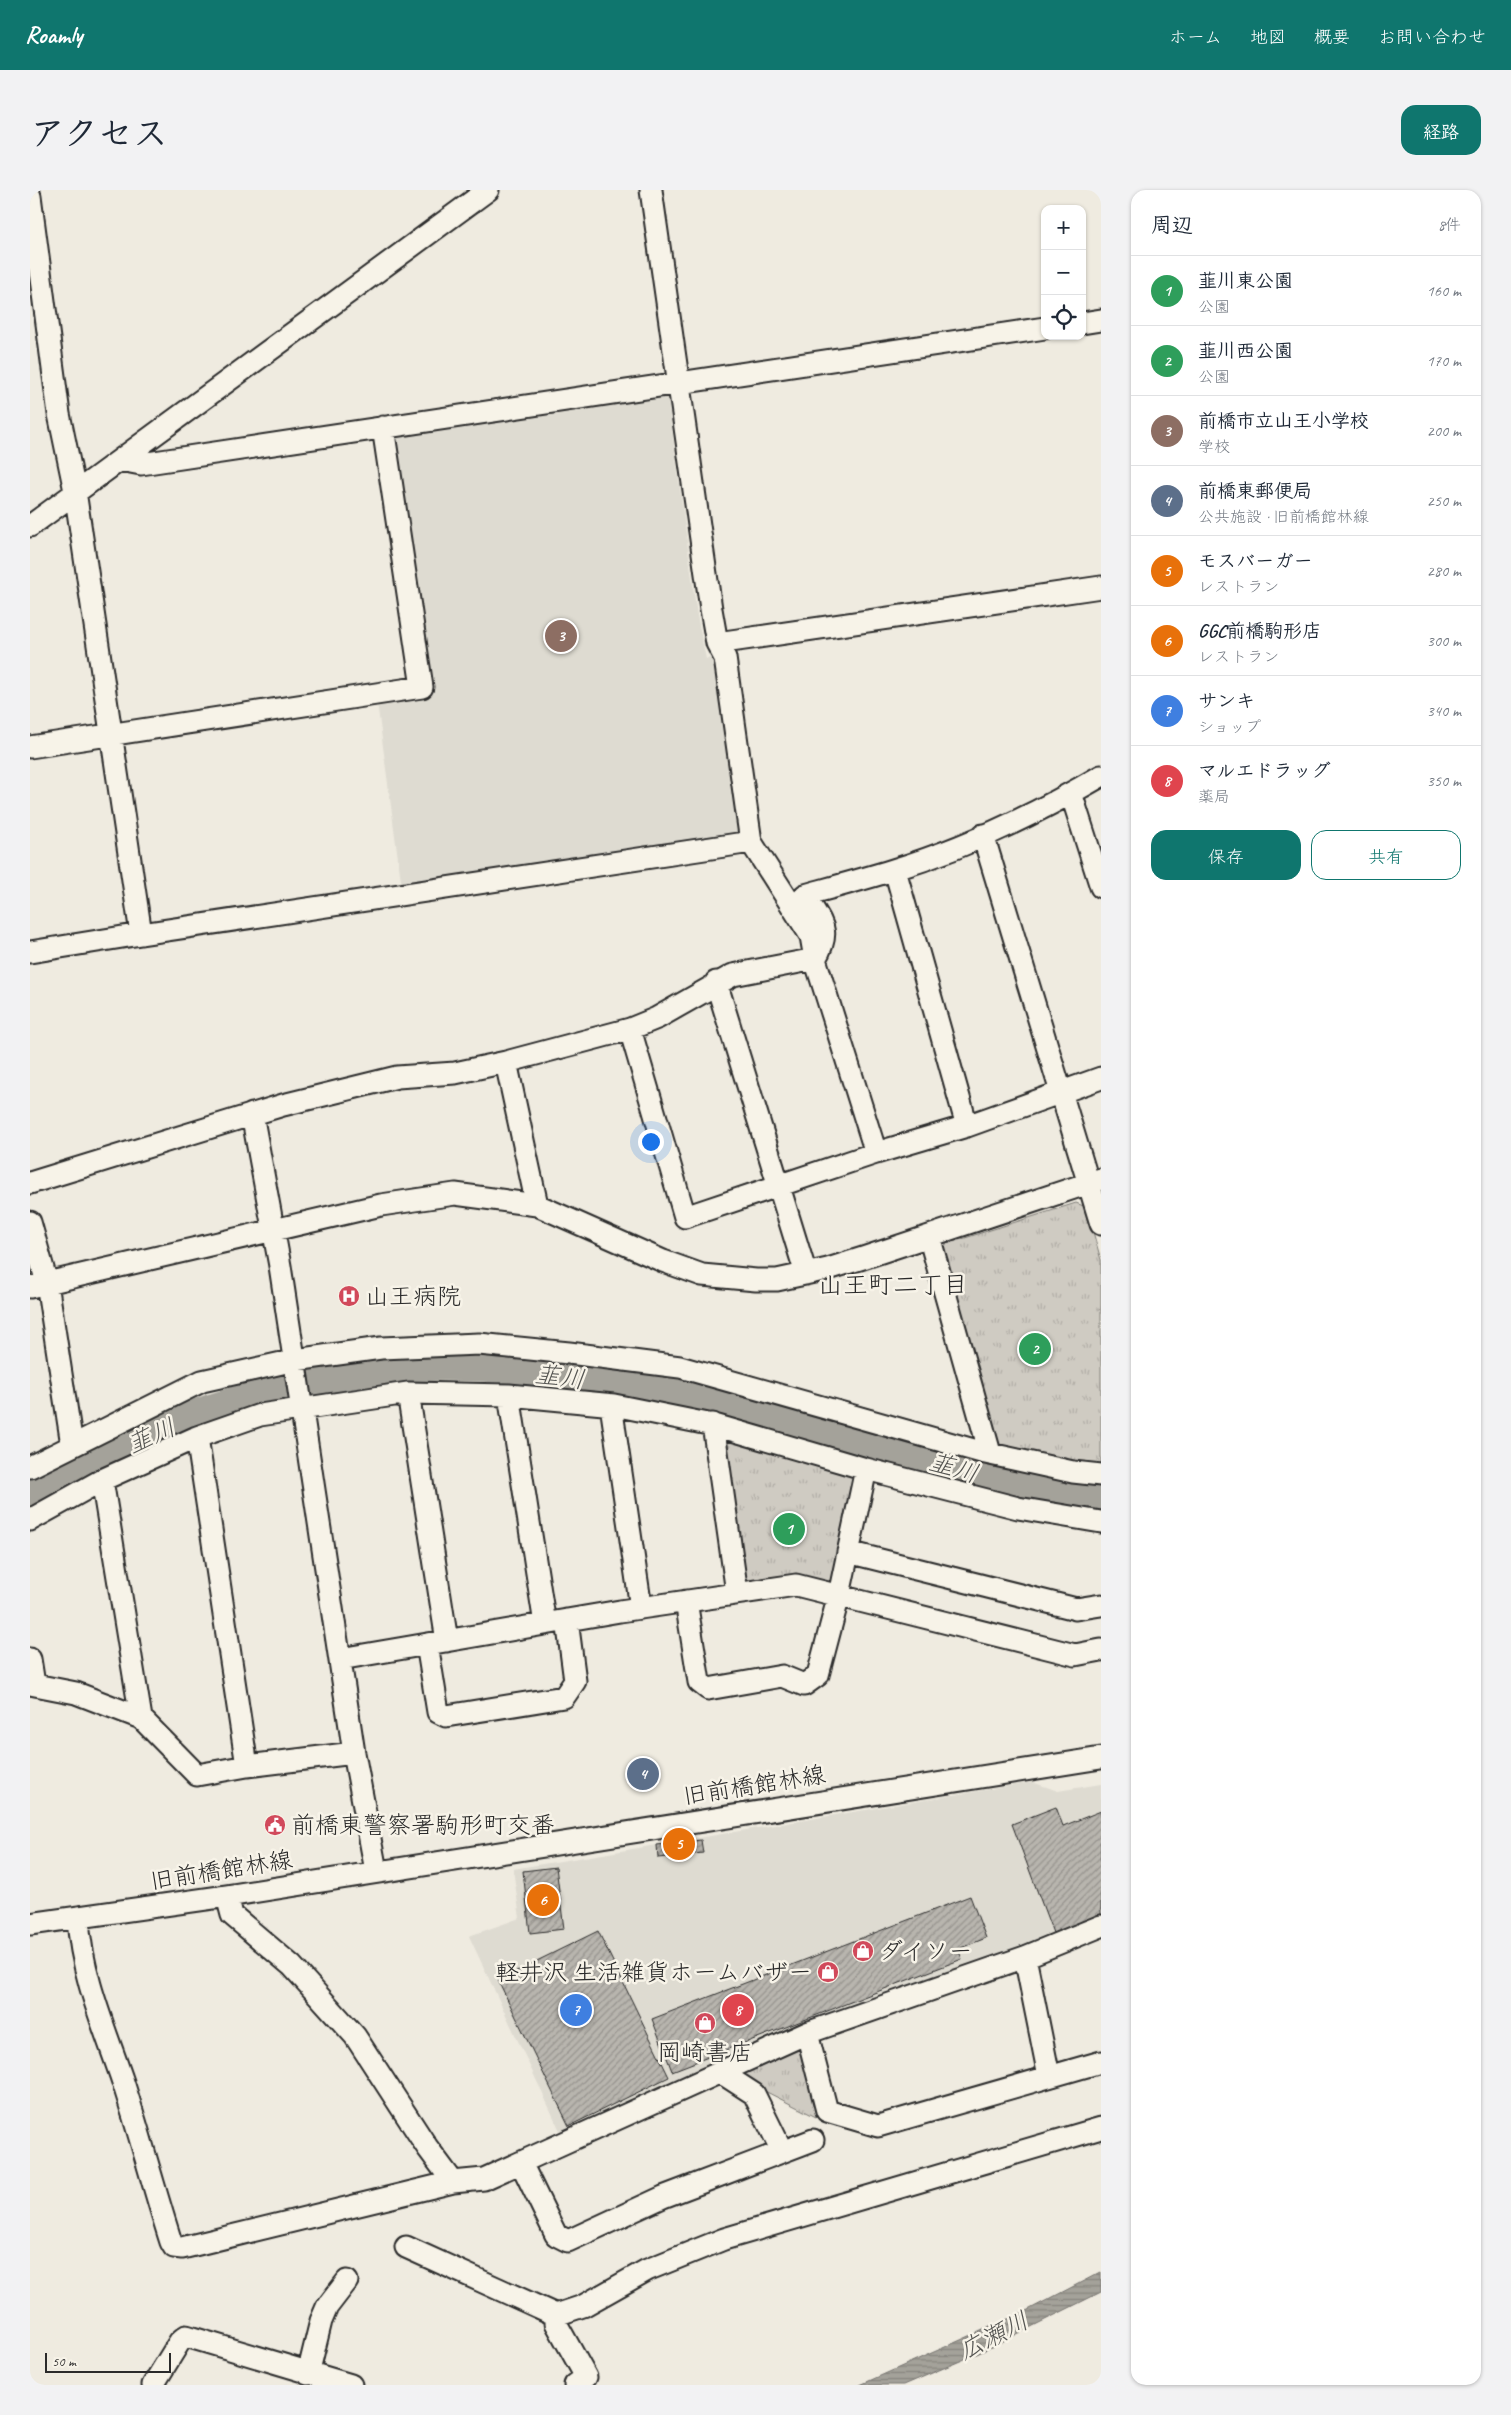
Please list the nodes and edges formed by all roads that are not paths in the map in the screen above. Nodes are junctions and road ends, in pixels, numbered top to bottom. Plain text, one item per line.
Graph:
1 (488, 190) edge
2 (651, 190) edge
3 (30, 196) edge
4 (1101, 320) edge
5 (1086, 322) edge
6 (1041, 329) edge
7 (680, 383) junction
8 (383, 427) junction
9 (120, 460) junction
10 (75, 491) junction
11 (30, 526) edge
12 (1101, 587) edge
13 (717, 644) junction
14 (110, 735) junction
15 (30, 747) edge
16 (1101, 776) edge
17 (1071, 793) junction
18 (983, 836) junction
19 (751, 842) junction
20 (895, 870) junction
21 (1101, 887) edge
22 (141, 934) junction
23 (30, 952) edge
24 (815, 959) junction
25 (716, 982) junction
26 (630, 1029) junction
27 (506, 1062) junction
28 (1101, 1078) edge
29 (1062, 1090) junction
30 (252, 1114) junction
31 (967, 1126) junction
32 (876, 1153) junction
33 (1095, 1181) edge
34 (30, 1183) edge
35 (780, 1185) junction
36 (537, 1205) junction
37 (30, 1222) edge
38 (1101, 1224) edge
39 (272, 1230) junction
40 (929, 1236) junction
41 (806, 1274) junction
42 (39, 1285) edge
43 (295, 1364) junction
44 (408, 1392) junction
45 (509, 1395) junction
46 (611, 1405) junction
47 (302, 1407) junction
48 (713, 1424) junction
49 (197, 1437) junction
50 (72, 1445) junction
51 (990, 1454) junction
52 (30, 1467) edge
53 (866, 1468) junction
54 (1101, 1475) edge
55 (102, 1480) junction
56 (30, 1520) edge
57 (1101, 1522) edge
58 (848, 1552) junction
59 (737, 1593) junction
60 (839, 1594) junction
61 (686, 1601) junction
62 (1101, 1605) edge
63 (641, 1608) junction
64 (567, 1620) junction
65 (545, 1624) junction
66 (437, 1642) junction
67 (1101, 1650) edge
68 (340, 1658) junction
69 (30, 1659) edge
70 (32, 1684) edge
71 (141, 1718) junction
72 (354, 1753) junction
73 (1101, 1758) edge
74 (247, 1766) junction
75 (376, 1871) junction
76 (228, 1896) junction
77 (78, 1918) junction
78 (30, 1924) edge
79 (1101, 1926) edge
80 (1025, 1957) junction
81 (807, 2033) junction
82 (1101, 2062) edge
83 (720, 2072) junction
84 (1049, 2076) junction
85 (1101, 2128) edge
86 (812, 2140) dead end
87 (782, 2151) junction
88 (521, 2163) junction
89 (453, 2182) junction
90 (406, 2247) dead end
91 (347, 2281) dead end
92 (556, 2315) junction
93 (308, 2374) junction
94 (154, 2385) edge
95 (351, 2385) edge
96 (575, 2385) edge

1 - 9 street
2 - 7 street
3 - 10 street
4 - 5 street
6 - 7 street
7 - 8 street
7 - 13 street
8 - 9 street
8 - 14 street
9 - 10 street
10 - 11 street
10 - 14 street
12 - 13 street
13 - 19 street
14 - 15 street
14 - 22 street
16 - 17 street
17 - 18 street
17 - 21 street
18 - 20 street
18 - 29 street
19 - 22 street
19 - 24 street
20 - 24 street
20 - 31 street
22 - 23 street
24 - 25 street
24 - 32 street
25 - 26 street
25 - 35 street
26 - 27 street
26 - 35 street
27 - 30 street
27 - 36 street
28 - 29 street
29 - 31 street
29 - 33 street
30 - 34 street
30 - 39 street
31 - 32 street
32 - 35 street
33 - 38 street
33 - 40 street
35 - 41 street
36 - 39 street
36 - 41 street
37 - 42 street
39 - 42 street
39 - 43 street
40 - 41 street
40 - 51 street
42 - 50 street
43 - 47 street
43 - 50 street
43 - 51 street
44 - 45 street
44 - 47 street
44 - 66 street
45 - 46 street
45 - 65 street
46 - 48 street
46 - 63 street
47 - 49 street
47 - 68 street
48 - 53 street
48 - 59 street
49 - 55 street
49 - 74 street
50 - 52 street
51 - 54 street
53 - 57 street
53 - 58 street
55 - 56 street
55 - 71 street
58 - 60 street
58 - 62 street
59 - 60 street
59 - 61 street
60 - 61 street
60 - 67 street
61 - 63 street
63 - 64 street
64 - 65 street
64 - 66 street
65 - 66 street
66 - 68 street
68 - 72 street
69 - 70 street
70 - 71 street
71 - 74 street
72 - 74 street
72 - 75 street
73 - 75 street, 旧前橋館林線
75 - 76 street, 旧前橋館林線
76 - 77 street, 旧前橋館林線
76 - 89 street
77 - 78 street, 旧前橋館林線
77 - 89 street
79 - 80 street
80 - 81 street
80 - 84 street
81 - 83 street
81 - 84 street
82 - 84 street
83 - 87 street
83 - 88 street
85 - 92 street
86 - 87 street
87 - 88 street
88 - 89 street
90 - 92 street
91 - 93 street
92 - 96 street
93 - 94 street
93 - 95 street

